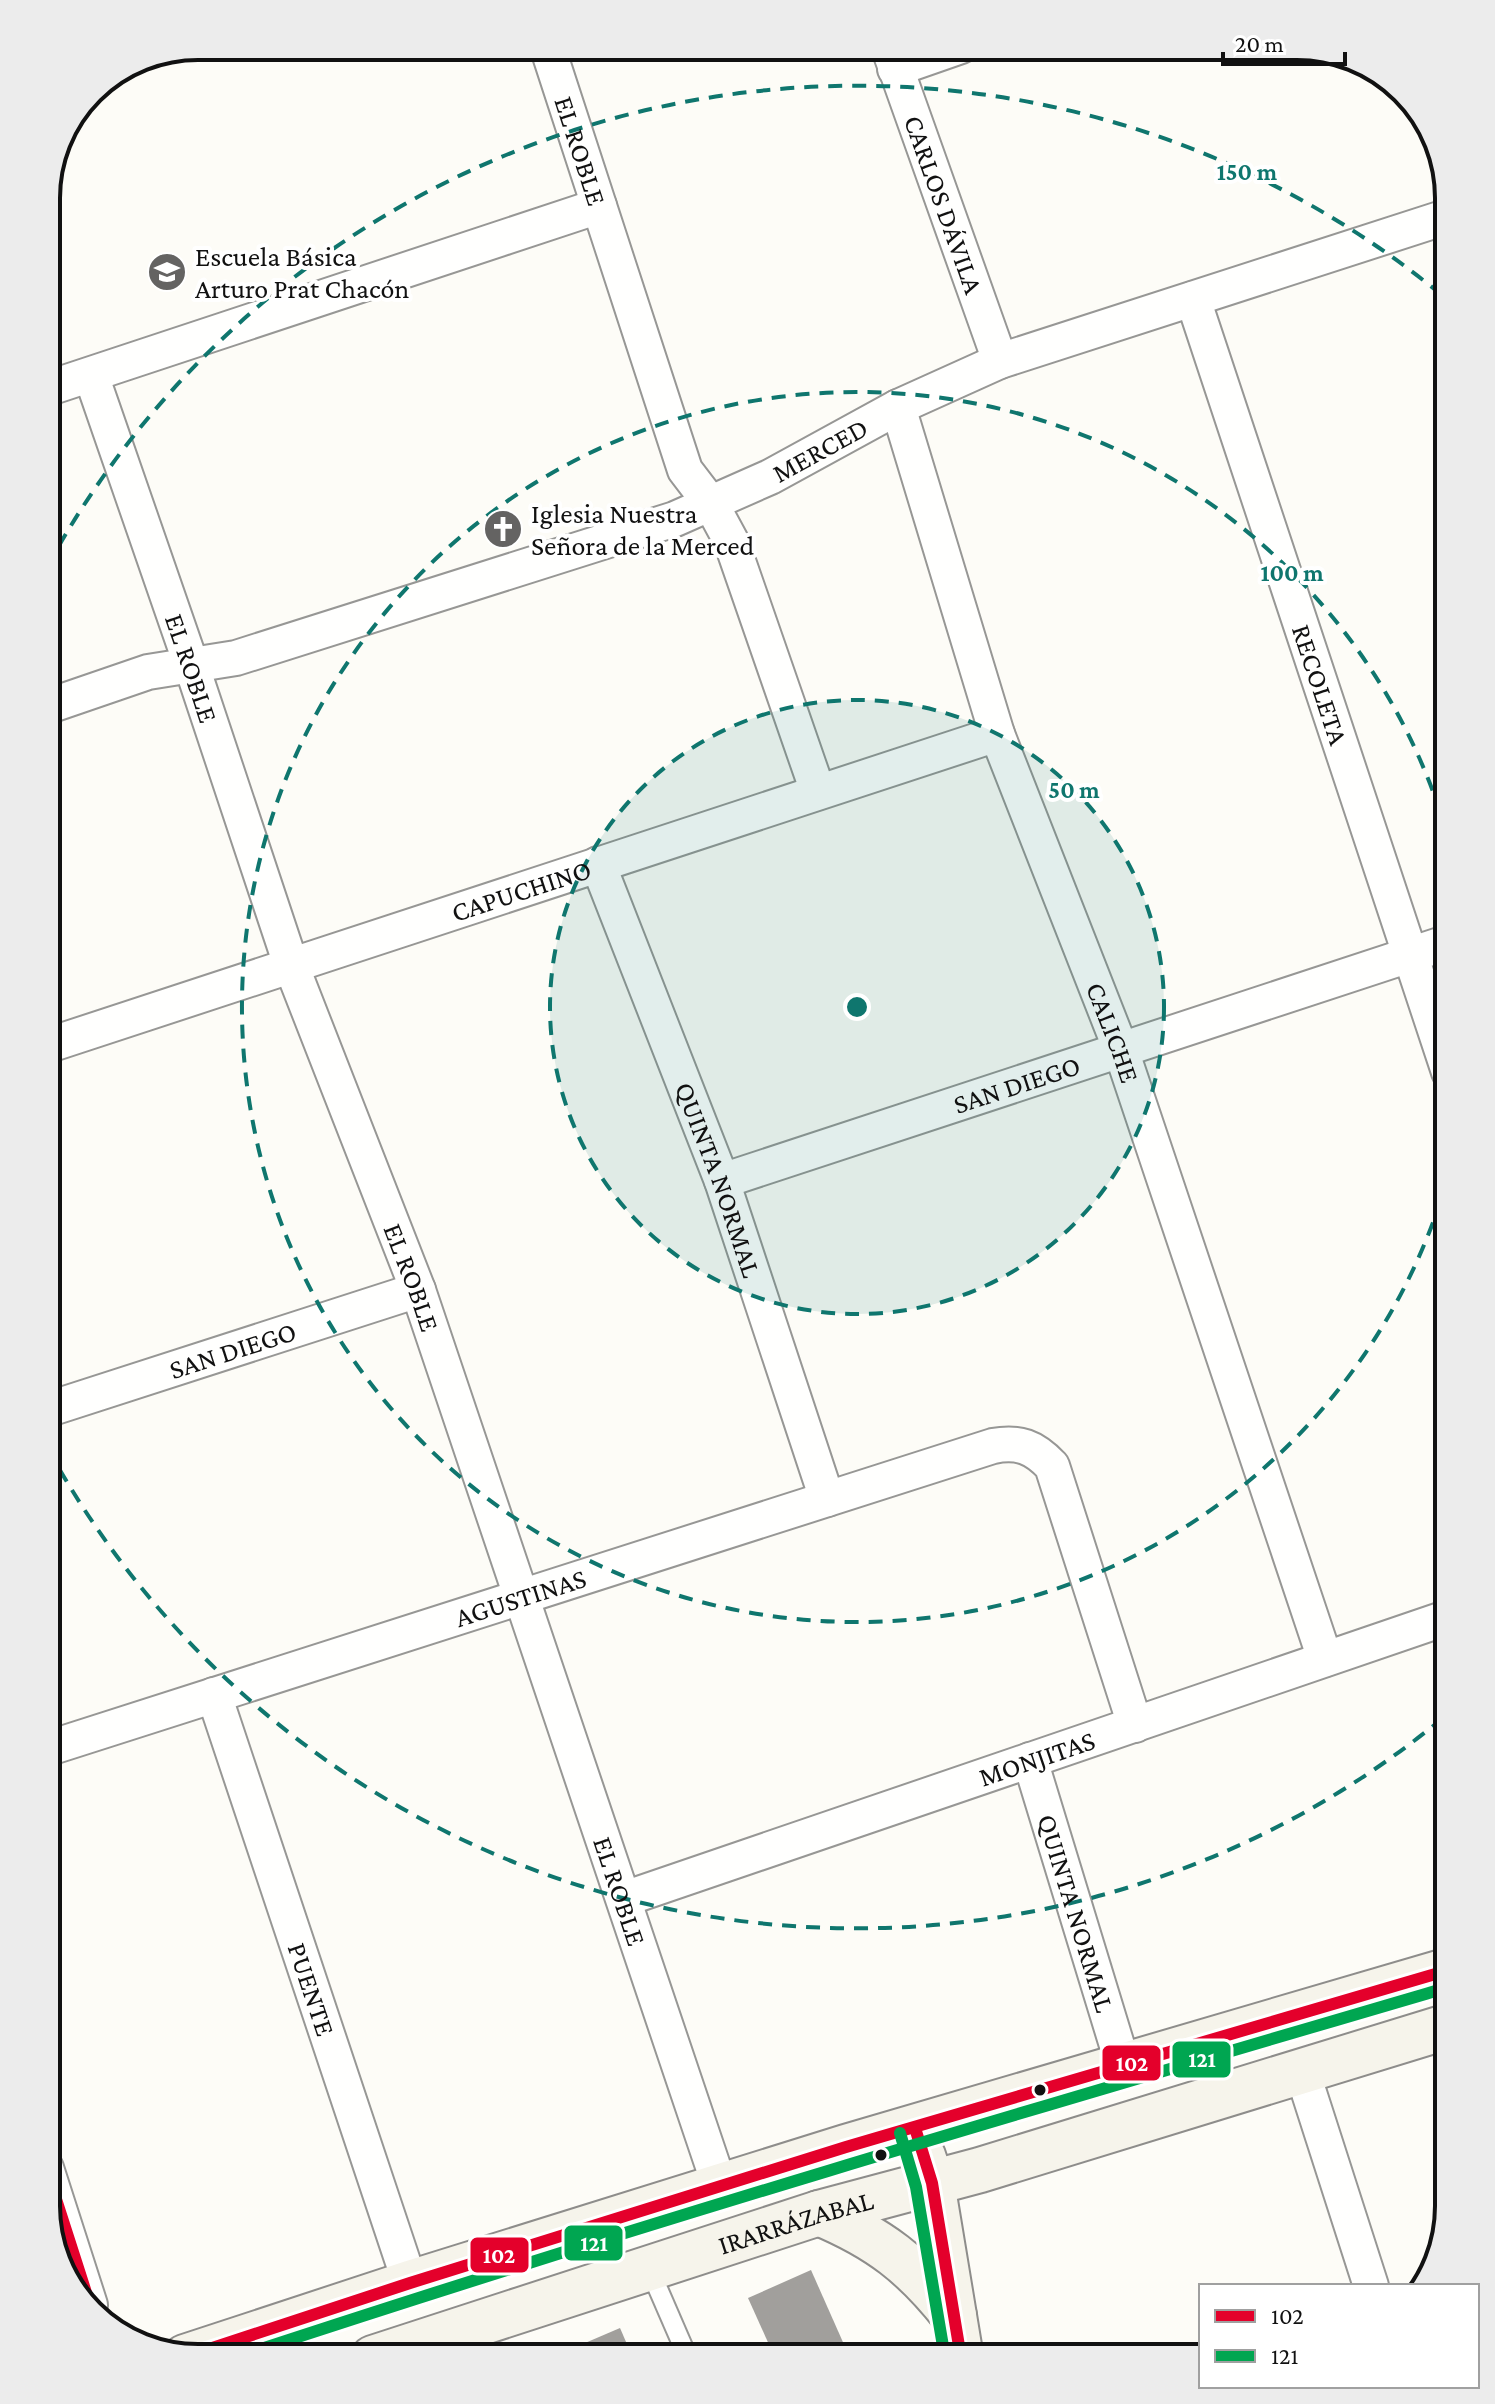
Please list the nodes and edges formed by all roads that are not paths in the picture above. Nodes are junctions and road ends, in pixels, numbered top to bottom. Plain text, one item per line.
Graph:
1 (552, 60) edge
2 (893, 60) edge
3 (599, 206) junction
4 (1435, 221) edge
5 (1193, 299) junction
6 (1000, 361) junction
7 (91, 375) junction
8 (60, 385) edge
9 (898, 407) junction
10 (711, 504) junction
11 (191, 664) junction
12 (60, 702) edge
13 (997, 734) junction
14 (818, 792) junction
15 (598, 864) junction
16 (1435, 946) edge
17 (1411, 954) junction
18 (291, 965) junction
19 (1435, 1029) edge
20 (60, 1041) edge
21 (1121, 1050) junction
22 (722, 1181) junction
23 (418, 1290) junction
24 (60, 1405) edge
25 (827, 1499) junction
26 (521, 1597) junction
27 (1435, 1622) edge
28 (1325, 1659) junction
29 (214, 1695) junction
30 (1135, 1725) junction
31 (60, 1744) edge
32 (1030, 1760) junction
33 (624, 1899) junction
34 (1435, 1974) edge
35 (1435, 2030) edge
36 (1123, 2065) junction
37 (1302, 2071) junction
38 (915, 2128) junction
39 (932, 2183) junction
40 (720, 2187) junction
41 (819, 2213) junction
42 (61, 2215) edge
43 (649, 2268) junction
44 (83, 2283) edge
45 (410, 2283) junction
46 (1370, 2284) edge
47 (954, 2316) junction
48 (225, 2344) edge
49 (416, 2344) edge
50 (682, 2344) edge
51 (959, 2344) edge

1 - 3 street, EL ROBLE
2 - 6 street, CARLOS DÁVILA
3 - 7 street
3 - 10 street, EL ROBLE
4 - 5 street, MERCED
5 - 6 street, MERCED
5 - 17 street, RECOLETA
6 - 9 street, MERCED
7 - 8 street
7 - 11 street, EL ROBLE
9 - 10 street, MERCED
9 - 13 street, CALICHE
10 - 11 street, MERCED
10 - 14 street, EL ROBLE
11 - 12 street, MERCED
11 - 18 street, EL ROBLE
13 - 14 street, CAPUCHINO
13 - 21 street, CALICHE
14 - 15 street, CAPUCHINO
15 - 18 street, CAPUCHINO
15 - 22 street, QUINTA NORMAL
16 - 17 street, SAN DIEGO
17 - 19 street, RECOLETA
17 - 21 street, SAN DIEGO
18 - 20 street, CAPUCHINO
18 - 23 street, EL ROBLE
21 - 22 street, SAN DIEGO
21 - 28 street, CALICHE
22 - 25 street, QUINTA NORMAL
23 - 24 street, SAN DIEGO
23 - 26 street, EL ROBLE
25 - 26 street, AGUSTINAS
25 - 30 street, AGUSTINAS
26 - 29 street, AGUSTINAS
26 - 33 street, EL ROBLE
27 - 28 street, MONJITAS
28 - 30 street, MONJITAS
29 - 31 street, AGUSTINAS
29 - 45 street, PUENTE
30 - 32 street, MONJITAS
32 - 33 street, MONJITAS
32 - 36 street, QUINTA NORMAL
33 - 40 street, EL ROBLE
34 - 36 main road, IRARRÁZABAL
35 - 37 main road, IRARRÁZABAL
36 - 38 main road, IRARRÁZABAL
37 - 39 main road, IRARRÁZABAL
37 - 46 street
38 - 39 main road
38 - 40 main road, IRARRÁZABAL
39 - 41 main road, IRARRÁZABAL
39 - 47 main road
40 - 45 main road, IRARRÁZABAL
41 - 43 main road, IRARRÁZABAL
41 - 47 main road
42 - 44 street
43 - 49 main road, IRARRÁZABAL
43 - 50 lane
45 - 48 main road, IRARRÁZABAL
47 - 51 main road

